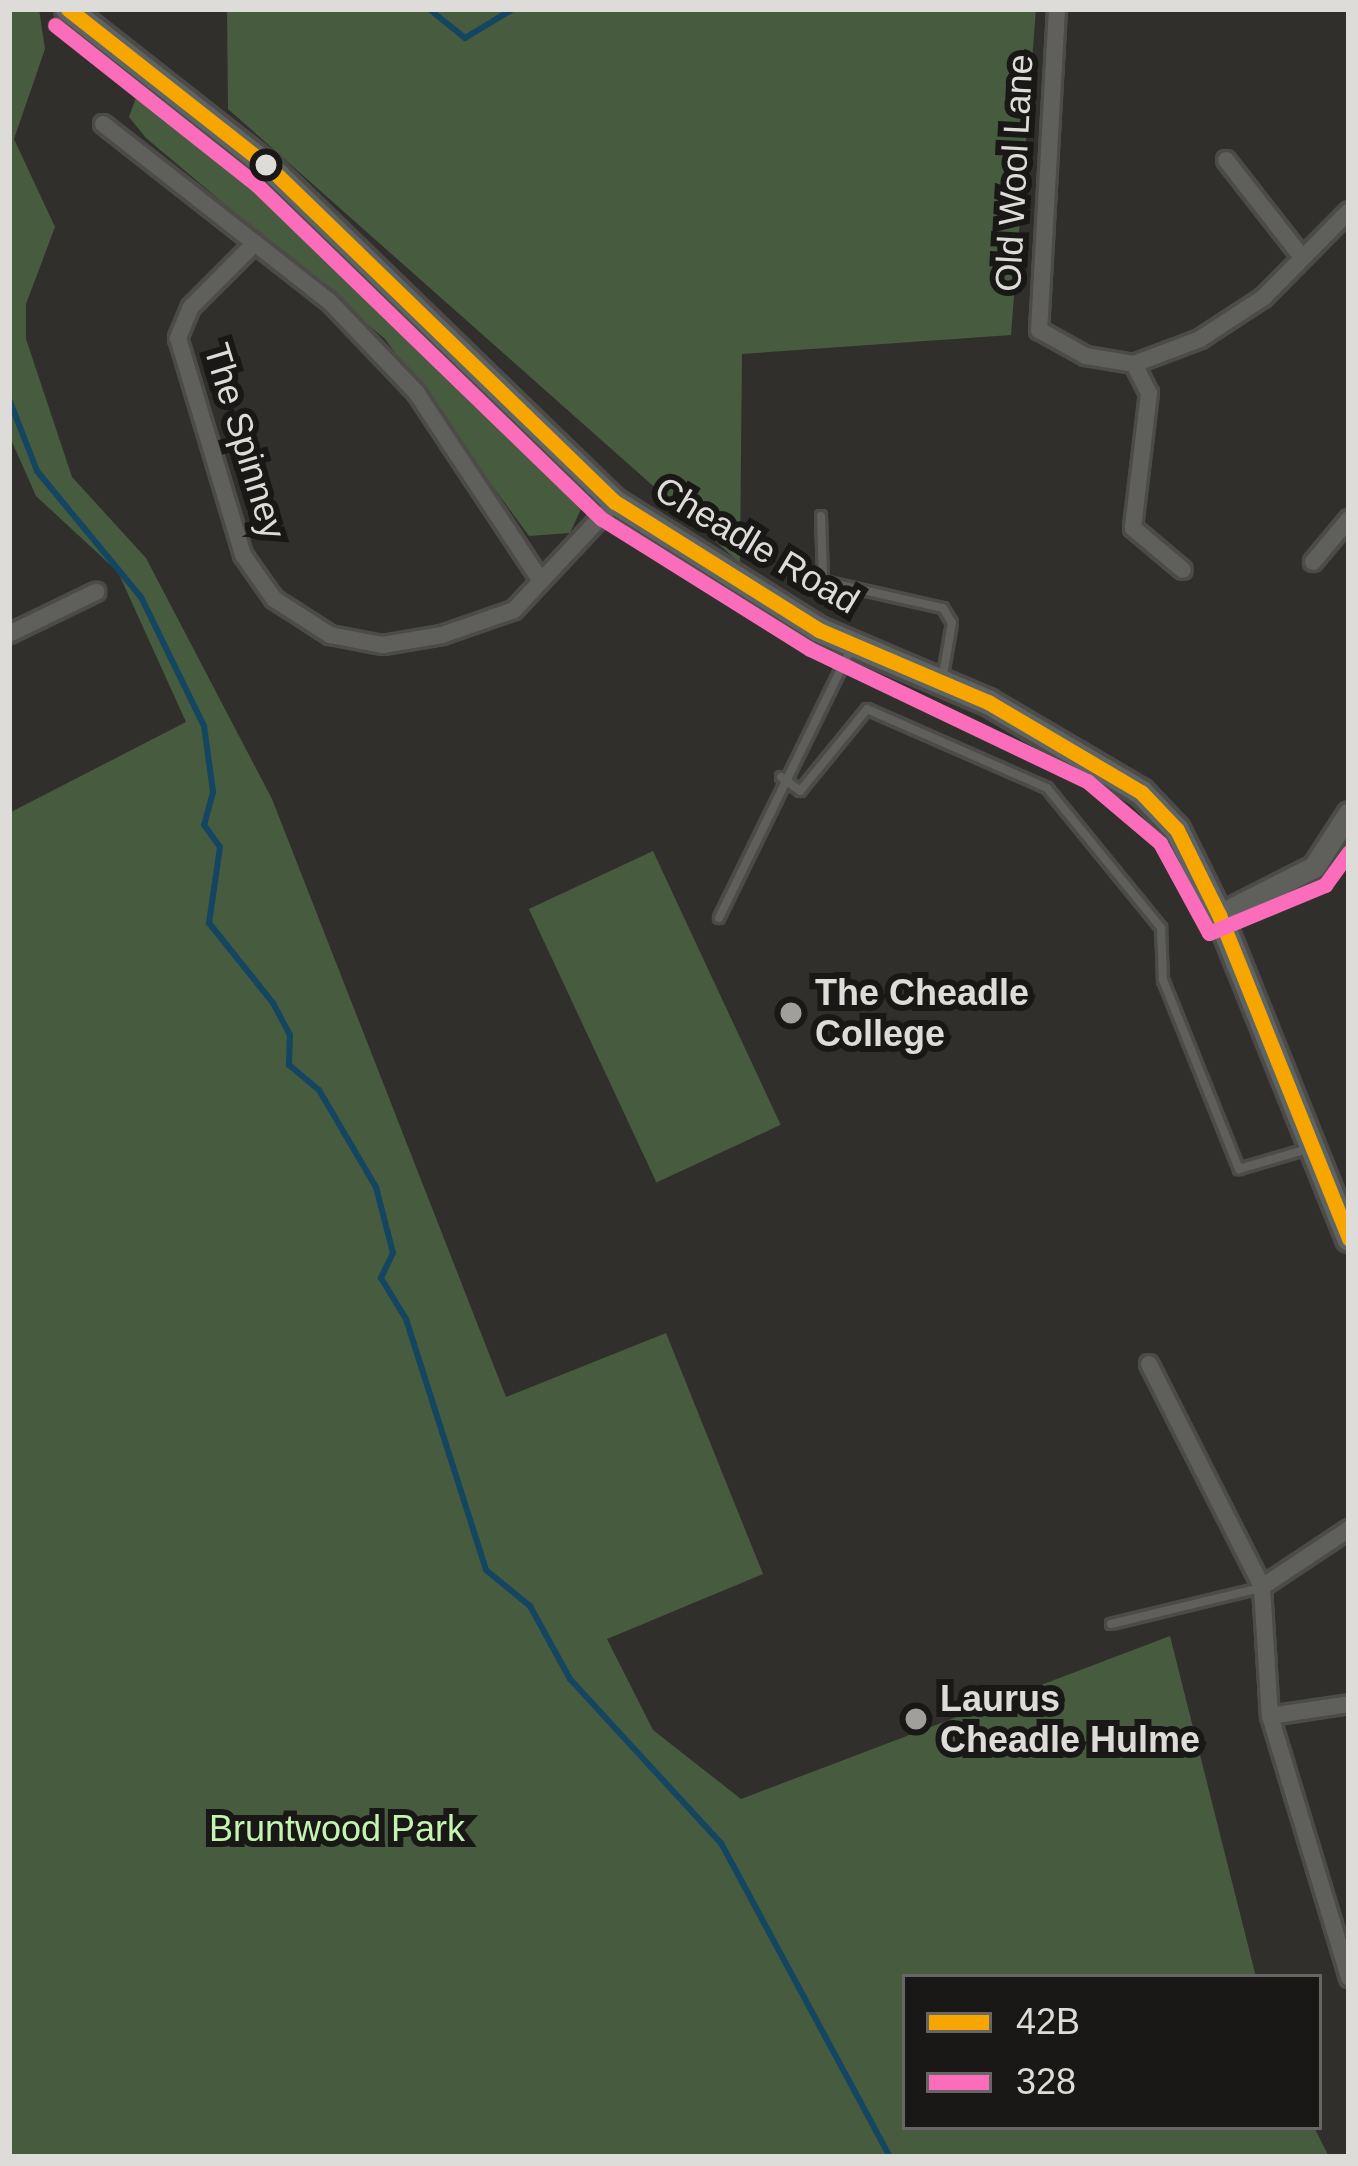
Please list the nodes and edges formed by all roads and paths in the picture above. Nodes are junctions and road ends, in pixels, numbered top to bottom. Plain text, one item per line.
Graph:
1 (1057, 9) edge
2 (80, 12) edge
3 (103, 124) dead end
4 (1226, 160) dead end
5 (1349, 211) edge
6 (255, 242) junction
7 (1298, 252) junction
8 (1134, 364) junction
9 (615, 502) junction
10 (821, 516) dead end
11 (1349, 519) edge
12 (1313, 562) dead end
13 (1183, 570) dead end
14 (540, 579) junction
15 (96, 592) dead end
16 (9, 634) edge
17 (852, 644) junction
18 (941, 682) junction
19 (781, 777) junction
20 (1349, 813) edge
21 (1219, 915) junction
22 (718, 918) dead end
23 (1311, 1148) junction
24 (1344, 1205) edge
25 (1349, 1239) edge
26 (1148, 1364) dead end
27 (1349, 1529) edge
28 (1262, 1587) junction
29 (1111, 1624) dead end
30 (1349, 1704) edge
31 (1270, 1716) junction
32 (1349, 1978) edge

1 - 8 street, Old Wool Lane
2 - 9 main road, Cheadle Road
3 - 6 street
4 - 7 street
5 - 7 street
6 - 14 street
6 - 14 street, The Spinney
7 - 8 street
8 - 13 street
9 - 14 street, The Spinney
9 - 17 main road, Cheadle Road
10 - 18 lane
11 - 12 street
15 - 16 street
17 - 18 main road, Cheadle Road
17 - 19 lane
18 - 21 main road, Cheadle Road
19 - 22 lane
19 - 23 lane
20 - 21 street
21 - 23 main road, Cheadle Road
23 - 24 main road, Cheadle Road
24 - 25 main road, Cheadle Road
26 - 28 street
27 - 28 street
28 - 29 lane
28 - 31 street
30 - 31 street
31 - 32 street

